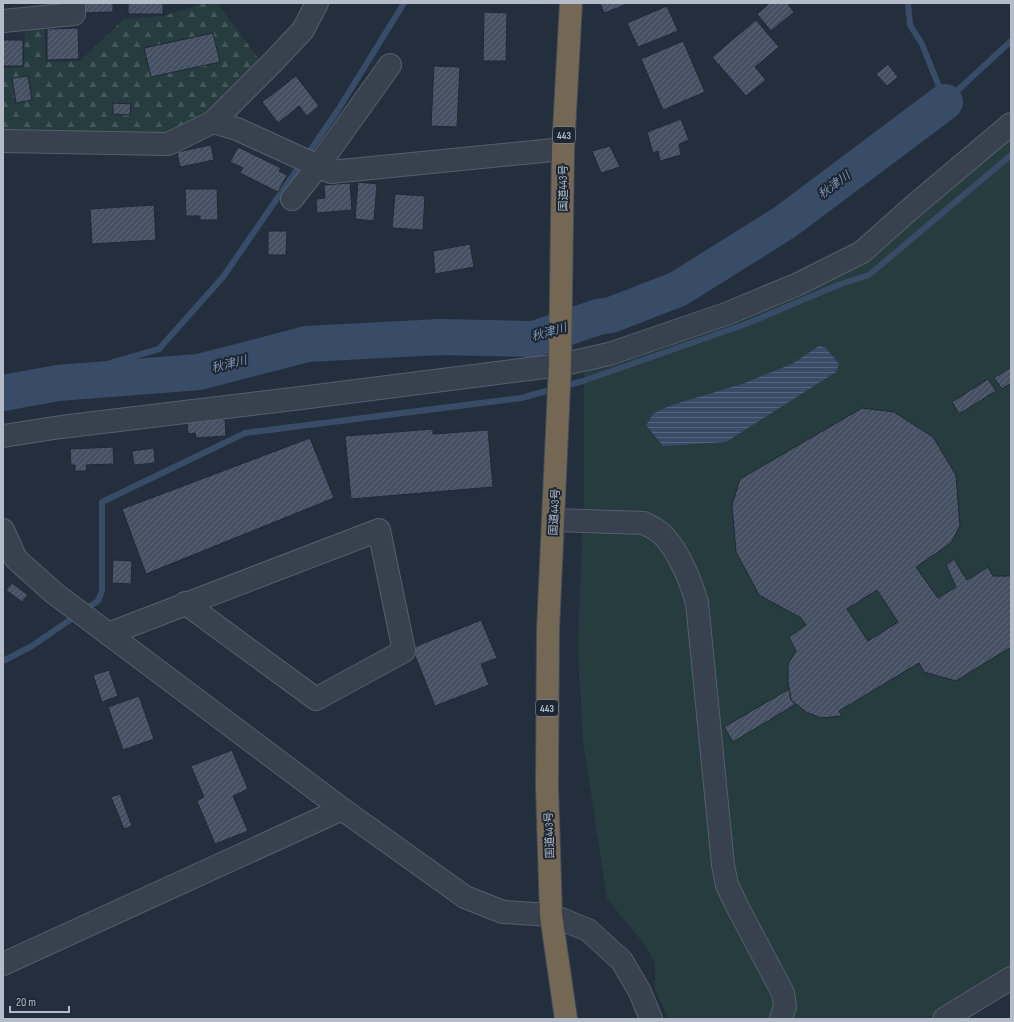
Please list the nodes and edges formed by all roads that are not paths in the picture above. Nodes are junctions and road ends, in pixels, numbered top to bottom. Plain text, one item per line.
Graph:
1 (74, 3) edge
2 (317, 3) edge
3 (571, 3) edge
4 (3, 22) edge
5 (390, 65) dead end
6 (213, 122) junction
7 (1011, 124) edge
8 (3, 140) edge
9 (563, 149) junction
10 (311, 163) junction
11 (292, 199) dead end
12 (559, 380) junction
13 (3, 436) edge
14 (554, 520) junction
15 (3, 530) edge
16 (186, 603) junction
17 (108, 634) junction
18 (342, 809) junction
19 (551, 915) junction
20 (3, 964) edge
21 (1011, 978) edge
22 (566, 1019) edge
23 (651, 1019) edge
24 (781, 1019) edge
25 (944, 1019) edge

1 - 4 street
2 - 6 street
3 - 9 highway, 国道443号 / 443
5 - 10 street
6 - 8 street
6 - 10 street
7 - 12 street
9 - 10 street
9 - 12 highway, 国道443号 / 443
10 - 11 street
12 - 13 street
12 - 14 highway, 国道443号 / 443
14 - 19 highway, 国道443号 / 443
14 - 24 street
15 - 17 street
16 - 16 street
16 - 17 street
17 - 18 street
18 - 19 street
18 - 20 street
19 - 22 highway, 国道443号 / 443
19 - 23 street
21 - 25 street

